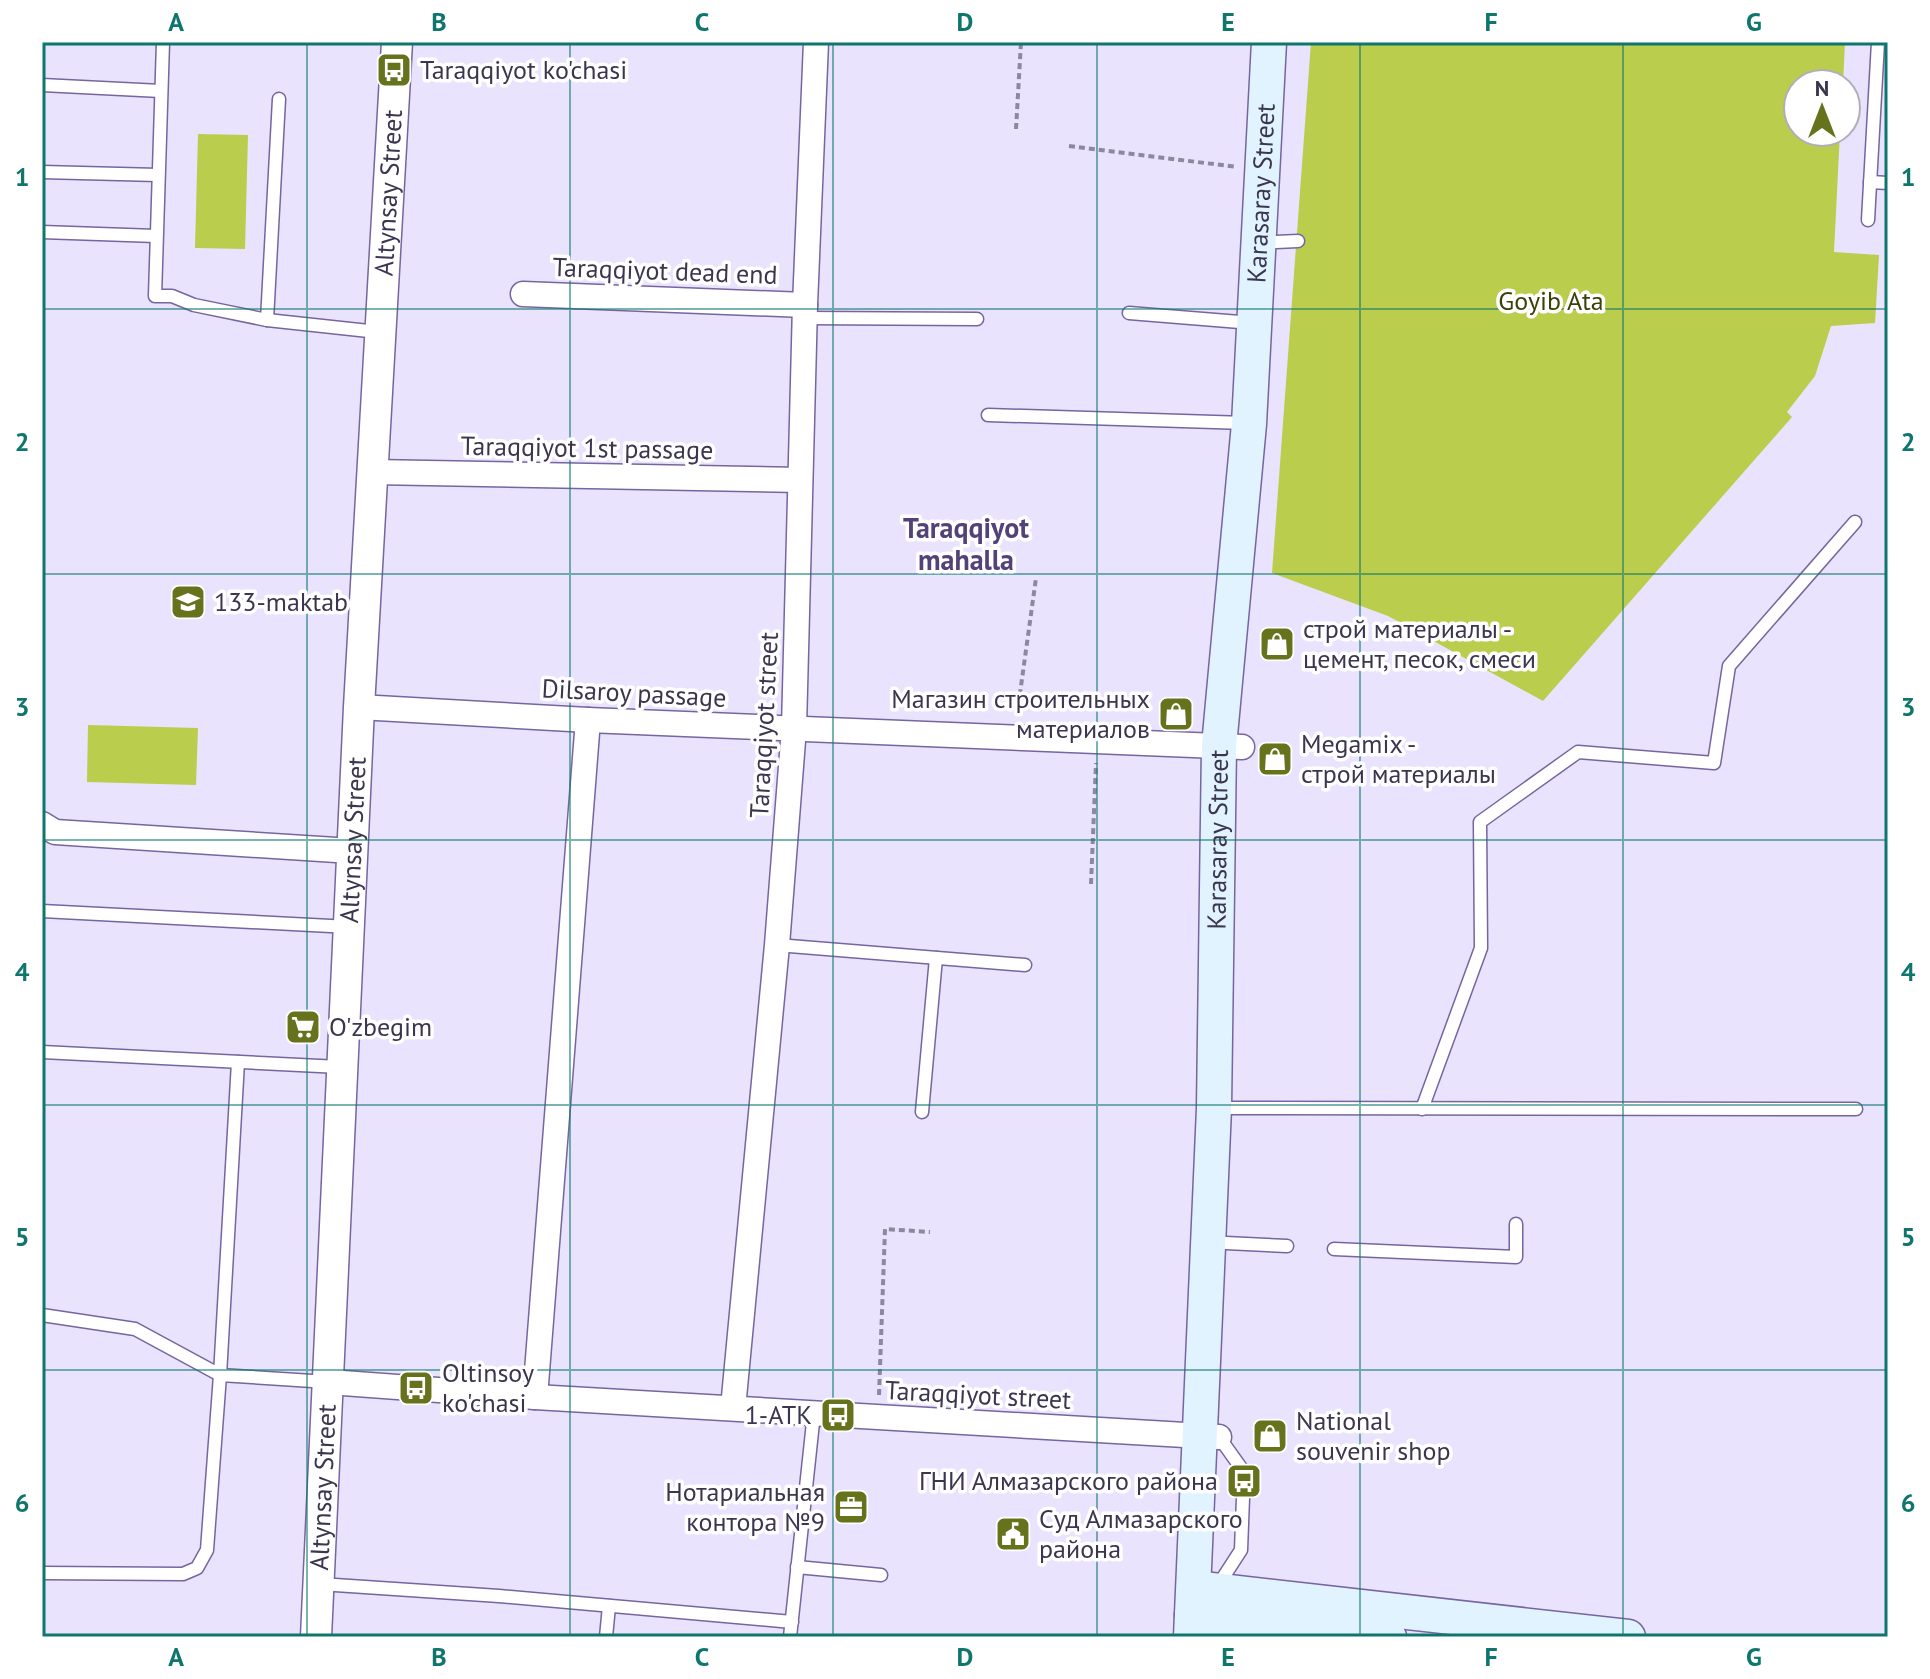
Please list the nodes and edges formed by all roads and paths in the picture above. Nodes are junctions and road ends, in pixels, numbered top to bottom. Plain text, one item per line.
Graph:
1 (163, 42) edge
2 (397, 42) edge
3 (816, 42) edge
4 (1021, 42) edge
5 (1269, 42) edge
6 (1288, 42) edge
7 (1878, 42) edge
8 (42, 85) edge
9 (161, 91) junction
10 (279, 99) dead end
11 (1016, 129) dead end
12 (1069, 146) dead end
13 (1237, 167) dead end
14 (42, 172) edge
15 (158, 175) junction
16 (1870, 182) junction
17 (1888, 183) edge
18 (1868, 220) dead end
19 (42, 232) edge
20 (156, 236) junction
21 (523, 294) dead end
22 (805, 312) junction
23 (1129, 313) dead end
24 (977, 319) dead end
25 (267, 320) junction
26 (1255, 324) junction
27 (378, 332) junction
28 (988, 415) dead end
29 (1249, 424) junction
30 (373, 472) junction
31 (800, 480) junction
32 (1855, 522) dead end
33 (1036, 578) dead end
34 (359, 707) junction
35 (588, 720) junction
36 (794, 728) junction
37 (1014, 738) junction
38 (1097, 741) junction
39 (1231, 746) junction
40 (42, 824) edge
41 (352, 851) junction
42 (1091, 884) dead end
43 (42, 911) edge
44 (350, 927) junction
45 (777, 945) junction
46 (936, 958) junction
47 (1025, 965) dead end
48 (42, 1052) edge
49 (238, 1062) junction
50 (344, 1067) junction
51 (1222, 1108) junction
52 (1422, 1109) junction
53 (1856, 1109) dead end
54 (922, 1112) dead end
55 (1516, 1224) dead end
56 (930, 1232) dead end
57 (1226, 1243) junction
58 (1287, 1246) dead end
59 (1334, 1249) dead end
60 (42, 1315) edge
61 (220, 1375) junction
62 (329, 1382) junction
63 (535, 1397) junction
64 (733, 1408) junction
65 (814, 1413) junction
66 (878, 1417) junction
67 (1210, 1436) junction
68 (797, 1567) junction
69 (42, 1573) edge
70 (881, 1575) dead end
71 (317, 1584) junction
72 (609, 1606) junction
73 (1203, 1614) edge
74 (792, 1622) junction
75 (316, 1637) edge
76 (606, 1637) edge
77 (790, 1637) edge
78 (1389, 1637) edge
79 (1628, 1637) edge

1 - 9 lane
2 - 27 street, Altynsay Street
3 - 22 street, Taraqqiyot street
4 - 11 path
5 - 26 main road, Karasaray Street
6 - 39 main road, Karasaray Street
7 - 16 lane
8 - 9 lane
9 - 15 lane
10 - 25 lane
12 - 13 path
14 - 15 lane
15 - 20 lane
16 - 17 lane
16 - 18 lane
19 - 20 lane
20 - 25 lane
21 - 22 street, Taraqqiyot dead end
22 - 24 lane
22 - 31 street, Taraqqiyot street
23 - 26 lane
25 - 27 lane
26 - 29 main road, Karasaray Street
27 - 30 street, Altynsay Street
28 - 29 lane
29 - 39 main road, Karasaray Street
30 - 31 street, Taraqqiyot 1st passage
30 - 34 street, Altynsay Street
31 - 36 street, Taraqqiyot street
32 - 52 lane
33 - 37 path
34 - 35 street, Dilsaroy passage
34 - 41 street, Altynsay Street
35 - 36 street, Dilsaroy passage
35 - 63 street
36 - 37 street, Dilsaroy passage
36 - 45 street, Taraqqiyot street
37 - 38 street, Dilsaroy passage
38 - 39 street, Dilsaroy passage
38 - 42 path
39 - 51 main road, Karasaray Street
40 - 41 street
41 - 44 street, Altynsay Street
43 - 44 lane
44 - 50 street, Altynsay Street
45 - 46 lane
45 - 64 street, Taraqqiyot street
46 - 47 lane
46 - 54 lane
48 - 49 lane
49 - 50 lane
49 - 61 lane
50 - 62 street, Altynsay Street
51 - 52 lane
51 - 57 main road, Karasaray Street
51 - 67 main road, Karasaray Street
52 - 53 lane
55 - 59 lane
56 - 66 path
57 - 58 lane
57 - 67 main road, Karasaray Street
60 - 61 lane
61 - 62 lane
61 - 69 lane
62 - 63 street, Taraqqiyot street
62 - 71 street, Altynsay Street
63 - 64 street, Taraqqiyot street
64 - 65 street, Taraqqiyot street
65 - 66 street, Taraqqiyot street
65 - 68 lane
66 - 67 street, Taraqqiyot street
67 - 73 main road, Karasaray Street
68 - 70 lane
68 - 74 lane
71 - 72 lane
71 - 75 street, Altynsay Street
72 - 74 lane
72 - 76 lane
73 - 78 main road
73 - 79 main road
74 - 77 lane

